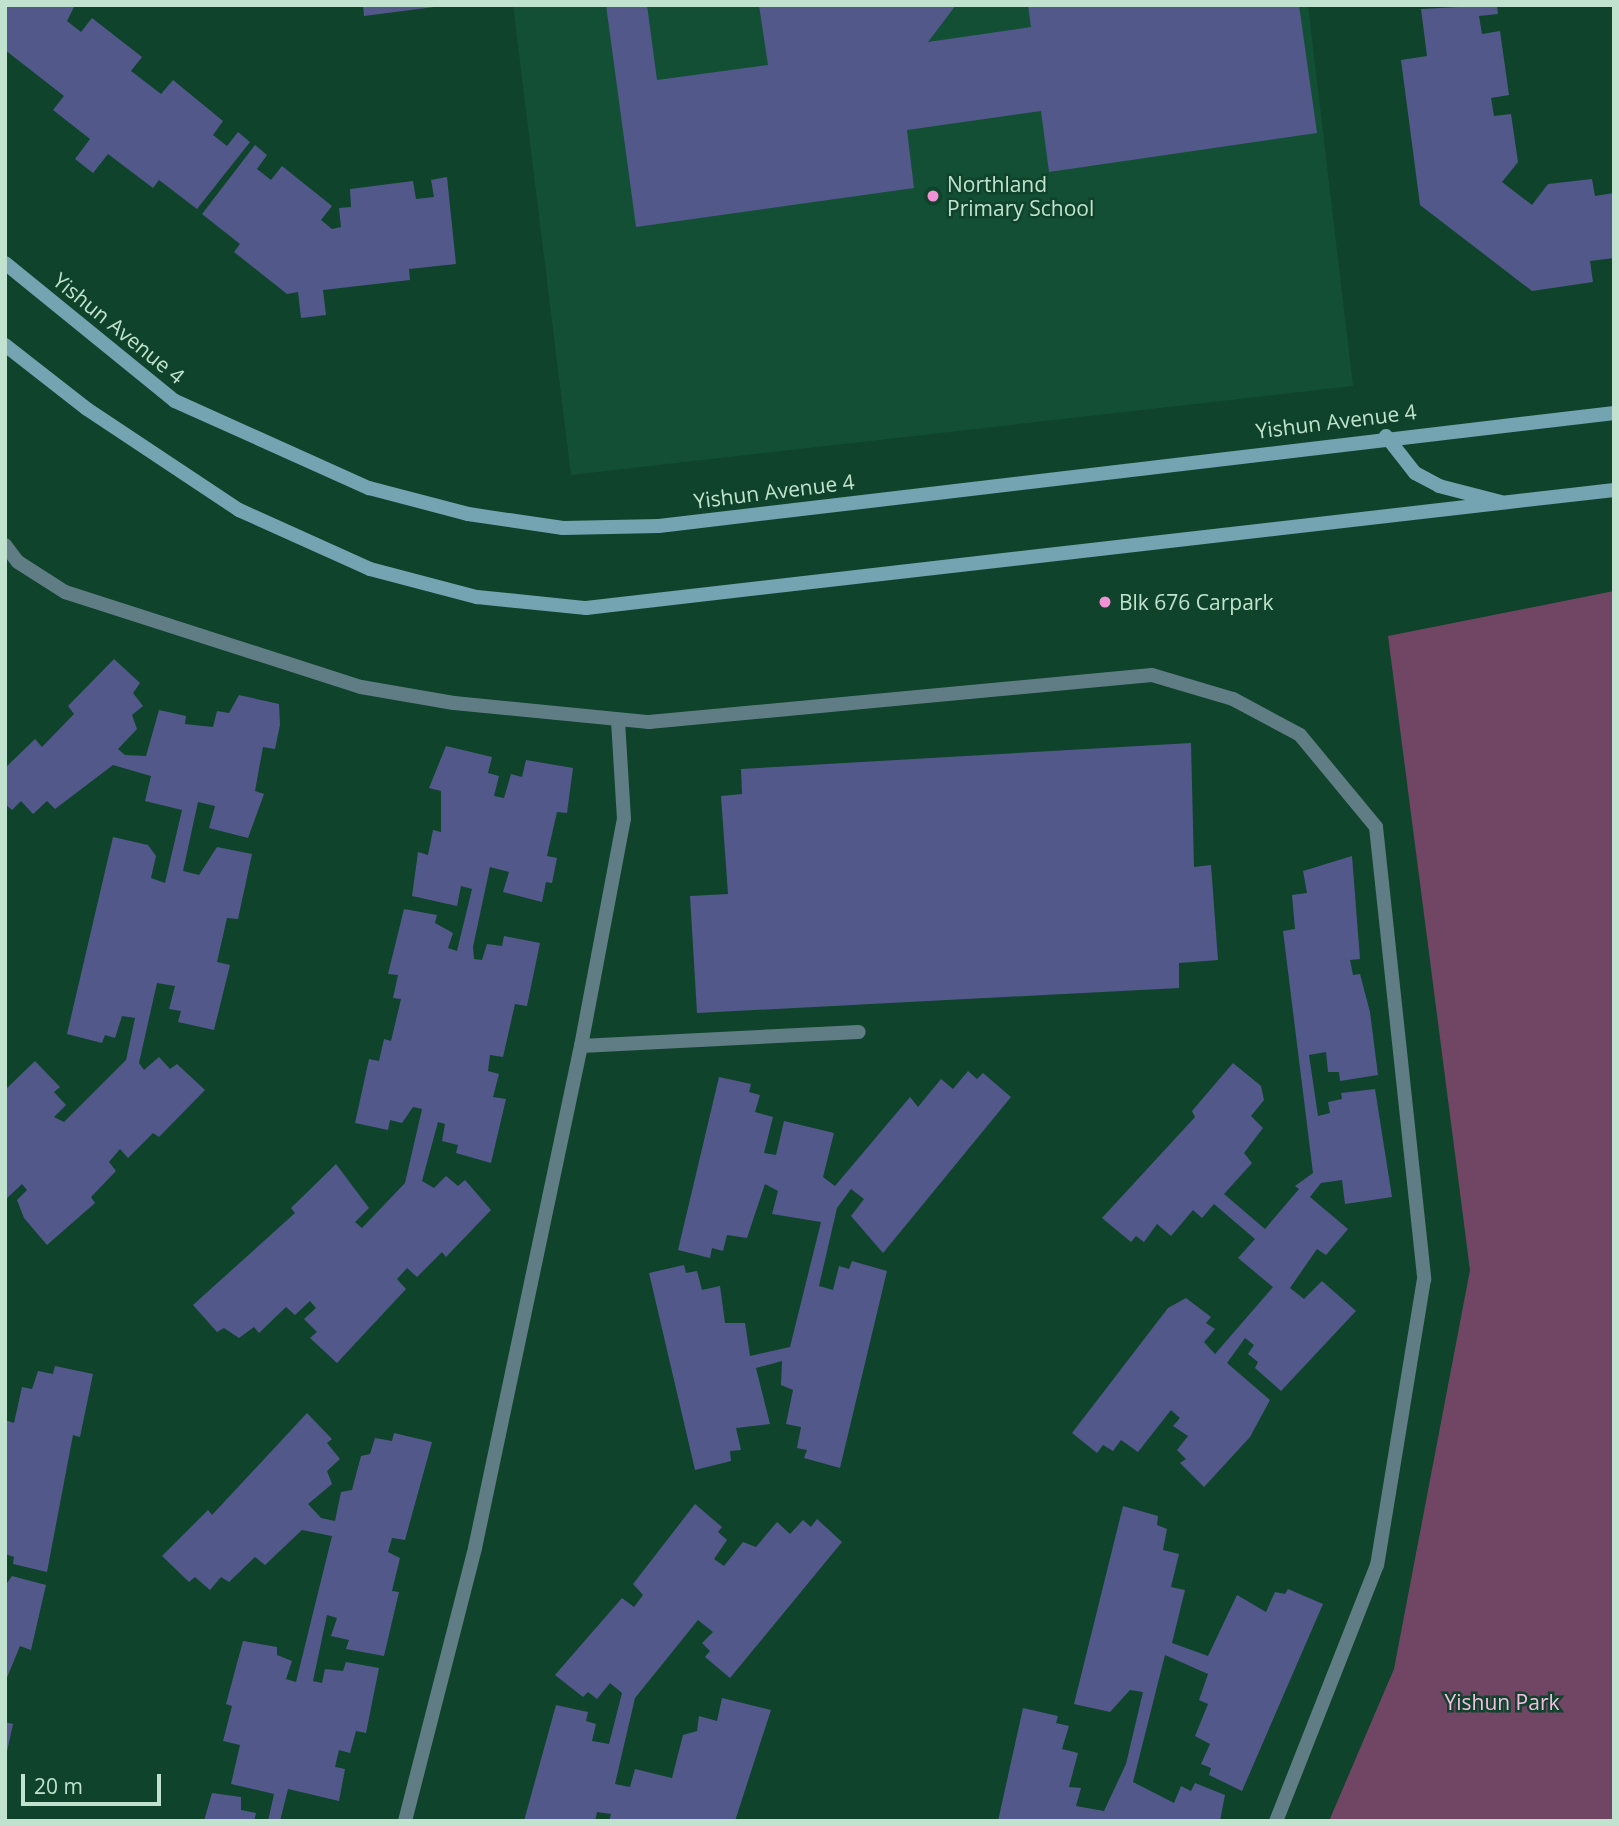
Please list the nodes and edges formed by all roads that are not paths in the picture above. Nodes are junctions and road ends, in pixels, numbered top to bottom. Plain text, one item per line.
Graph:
1 (5, 264) edge
2 (5, 345) edge
3 (1614, 413) edge
4 (1386, 436) junction
5 (1614, 489) edge
6 (1509, 504) junction
7 (5, 545) edge
8 (618, 720) junction
9 (859, 1032) dead end
10 (581, 1046) junction
11 (405, 1821) edge
12 (1276, 1821) edge

1 - 4 street, Yishun Avenue 4
2 - 6 street
3 - 4 street, Yishun Avenue 4
4 - 6 street
5 - 6 street
7 - 8 lane
8 - 10 lane
8 - 12 lane
9 - 10 lane
10 - 11 lane

